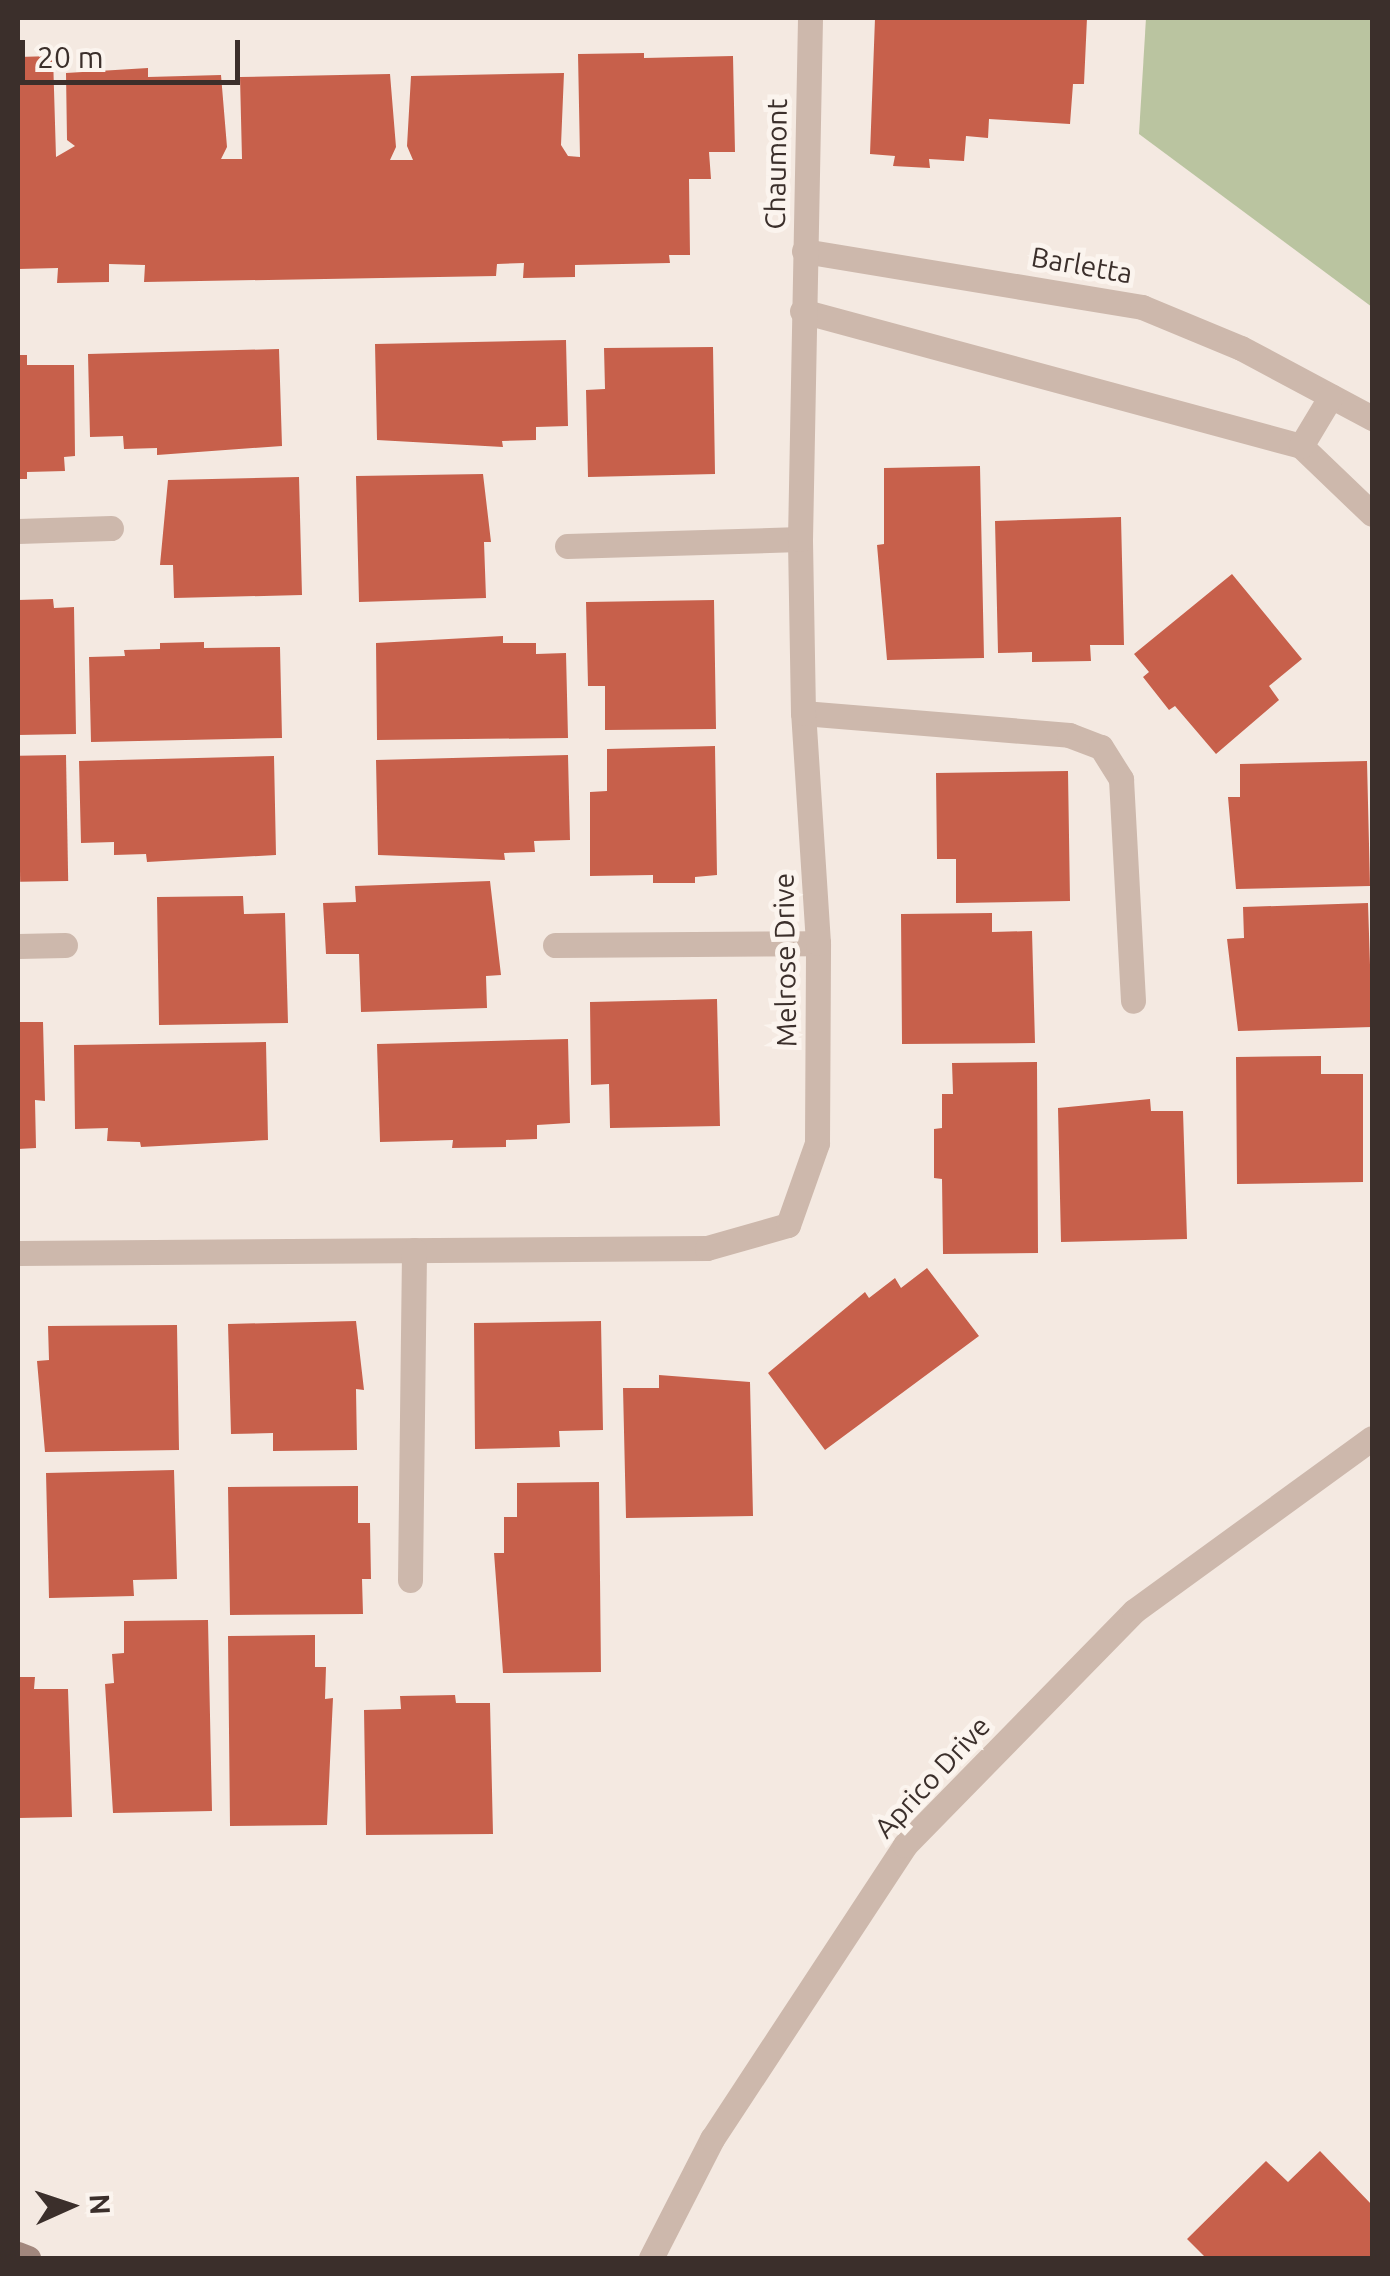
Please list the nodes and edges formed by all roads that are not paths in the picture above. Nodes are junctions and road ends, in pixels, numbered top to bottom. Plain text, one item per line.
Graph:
1 (810, 18) edge
2 (804, 250) junction
3 (802, 311) junction
4 (1331, 396) junction
5 (1372, 418) edge
6 (1302, 446) junction
7 (1372, 514) edge
8 (111, 528) dead end
9 (18, 531) edge
10 (800, 540) junction
11 (567, 546) dead end
12 (802, 713) junction
13 (818, 943) junction
14 (18, 946) edge
15 (65, 946) dead end
16 (555, 946) dead end
17 (1133, 1002) dead end
18 (414, 1250) junction
19 (18, 1253) edge
20 (1372, 1438) edge
21 (410, 1580) dead end
22 (18, 2254) edge
23 (28, 2258) edge
24 (651, 2258) edge

1 - 2 street, Chaumont
2 - 3 street, Chaumont
2 - 4 street, Barletta
3 - 6 street
3 - 10 street, Melrose Drive
4 - 5 street, Barletta
4 - 6 street
6 - 7 street
8 - 9 street
10 - 11 street
10 - 12 street, Melrose Drive
12 - 13 street, Melrose Drive
12 - 17 street
13 - 16 street
13 - 18 street, Melrose Drive
14 - 15 street
18 - 19 street, Melrose Drive
18 - 21 street
20 - 24 street, Aprico Drive
22 - 23 main road

